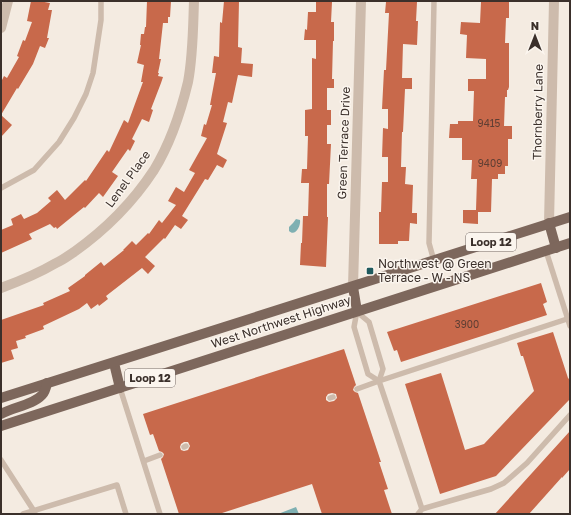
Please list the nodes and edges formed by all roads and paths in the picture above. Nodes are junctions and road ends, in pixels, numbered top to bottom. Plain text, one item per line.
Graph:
1 (8, 1) edge
2 (101, 1) edge
3 (194, 1) edge
4 (361, 1) edge
5 (434, 1) edge
6 (554, 1) edge
7 (1, 28) edge
8 (1, 188) edge
9 (570, 217) edge
10 (549, 224) junction
11 (570, 243) edge
12 (556, 248) junction
13 (546, 251) junction
14 (434, 261) junction
15 (353, 287) junction
16 (1, 288) edge
17 (356, 311) junction
18 (567, 319) junction
19 (570, 326) edge
20 (114, 362) junction
21 (379, 381) junction
22 (48, 383) junction
23 (120, 388) junction
24 (357, 389) dead end
25 (1, 398) edge
26 (1, 414) edge
27 (570, 415) edge
28 (1, 426) edge
29 (160, 455) dead end
30 (1, 460) edge
31 (144, 461) junction
32 (35, 512) edge
33 (420, 512) edge
34 (24, 514) edge
35 (126, 514) edge
36 (160, 514) edge

1 - 7 street
2 - 8 lane
3 - 16 street, Lenel Place
4 - 15 street, Green Terrace Drive
5 - 14 lane
6 - 10 street, Thornberry Lane
9 - 10 main road, West Northwest Highway / Loop 12
10 - 12 main road
10 - 14 main road, West Northwest Highway / Loop 12
11 - 12 main road, West Northwest Highway / Loop 12
12 - 13 main road, West Northwest Highway / Loop 12
13 - 17 main road, West Northwest Highway / Loop 12
13 - 18 lane
14 - 15 main road, West Northwest Highway / Loop 12
15 - 17 main road
15 - 20 main road, West Northwest Highway / Loop 12
17 - 21 lane
17 - 21 lane
17 - 23 main road, West Northwest Highway / Loop 12
18 - 19 lane
18 - 21 lane
20 - 22 main road, West Northwest Highway / Loop 12
20 - 23 main road
21 - 24 lane
21 - 33 lane
22 - 25 main road, West Northwest Highway / Loop 12
22 - 26 main road
23 - 28 main road, West Northwest Highway / Loop 12
23 - 31 lane
27 - 33 lane
29 - 31 lane
30 - 32 lane
31 - 36 lane
32 - 34 lane
32 - 35 lane

